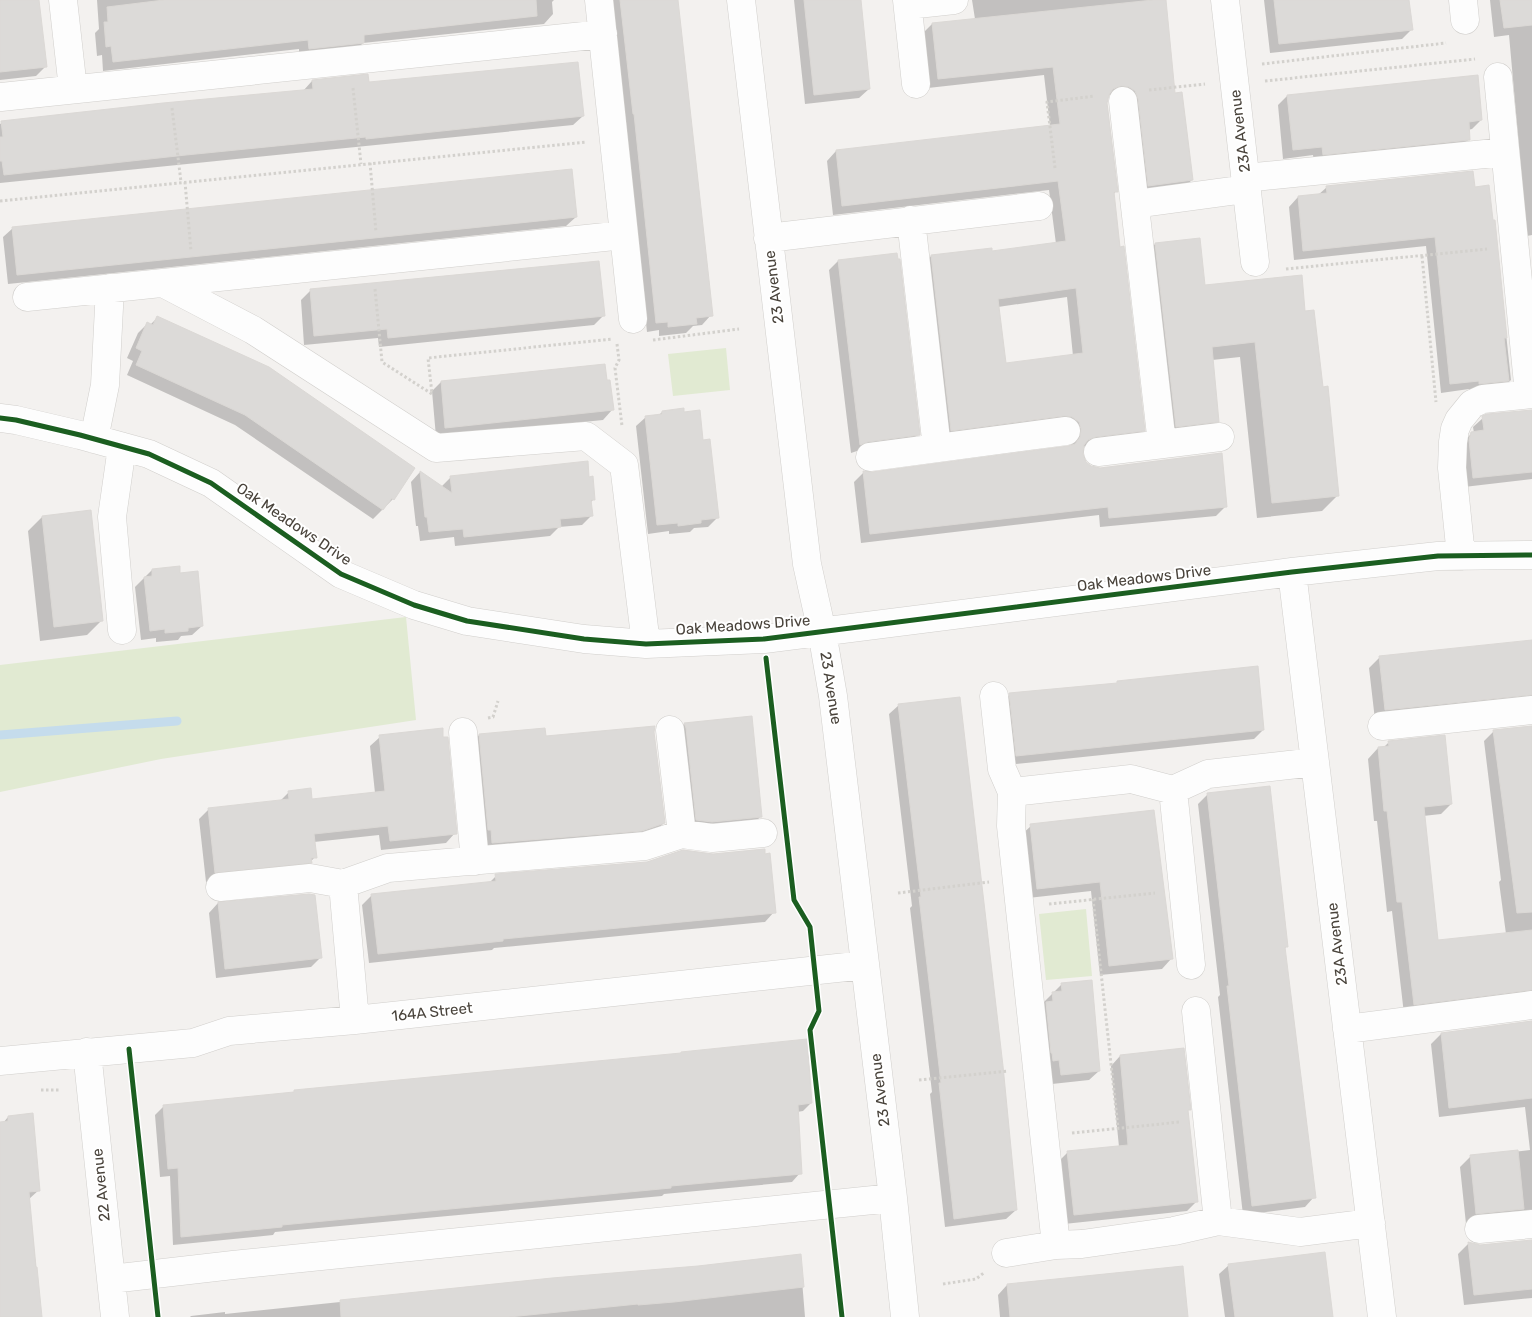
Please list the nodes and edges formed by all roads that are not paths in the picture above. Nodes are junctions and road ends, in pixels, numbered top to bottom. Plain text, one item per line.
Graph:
1 (63, 0) edge
2 (599, 0) edge
3 (741, 0) edge
4 (954, 0) edge
5 (1225, 0) edge
6 (907, 2) edge
7 (603, 34) junction
8 (1498, 77) road end
9 (916, 84) dead end
10 (74, 89) junction
11 (1, 96) dead end
12 (1123, 100) dead end
13 (1505, 152) junction
14 (1246, 184) junction
15 (1135, 204) junction
16 (1038, 206) dead end
17 (911, 220) junction
18 (624, 235) junction
19 (768, 238) junction
20 (1254, 262) dead end
21 (163, 283) junction
22 (110, 288) junction
23 (27, 297) dead end
24 (639, 330) road end
25 (1530, 394) edge
26 (0, 418) edge
27 (1066, 431) dead end
28 (1220, 438) dead end
29 (94, 439) junction
30 (1162, 444) junction
31 (122, 447) junction
32 (937, 448) junction
33 (1098, 452) dead end
34 (870, 457) dead end
35 (1532, 555) edge
36 (1461, 556) junction
37 (1292, 572) junction
38 (122, 630) dead end
39 (822, 632) junction
40 (646, 644) junction
41 (994, 696) dead end
42 (1532, 710) edge
43 (1382, 726) dead end
44 (670, 730) dead end
45 (462, 732) dead end
46 (1315, 762) junction
47 (1172, 790) junction
48 (1012, 792) junction
49 (763, 833) dead end
50 (682, 834) junction
51 (475, 860) junction
52 (343, 884) junction
53 (220, 887) dead end
54 (865, 965) junction
55 (1191, 965) dead end
56 (1532, 1005) edge
57 (1196, 1011) dead end
58 (355, 1020) junction
59 (1347, 1029) junction
60 (87, 1052) junction
61 (0, 1061) edge
62 (893, 1198) junction
63 (1218, 1221) junction
64 (1371, 1223) junction
65 (1532, 1224) edge
66 (1479, 1229) dead end
67 (1056, 1245) junction
68 (1006, 1253) road end
69 (111, 1279) junction
70 (114, 1317) edge
71 (905, 1317) edge
72 (1382, 1317) edge

1 - 10 street
2 - 7 street
3 - 19 street, 23 Avenue
4 - 6 street
5 - 14 street, 23A Avenue
6 - 9 street
7 - 10 street
7 - 18 street
8 - 13 street
10 - 11 street
12 - 15 street
13 - 14 street
13 - 25 street
14 - 15 street
14 - 20 street, 23A Avenue
15 - 30 street
16 - 17 street
17 - 19 street
17 - 32 street
18 - 21 street
18 - 24 street
19 - 39 street, 23 Avenue
21 - 22 street
21 - 40 street
22 - 23 street
22 - 29 street
25 - 36 street
26 - 29 street, Oak Meadows Drive
27 - 32 street
28 - 30 street
29 - 31 street, Oak Meadows Drive
30 - 33 street
31 - 38 street
31 - 40 street, Oak Meadows Drive
32 - 34 street
35 - 36 street, Oak Meadows Drive
36 - 37 street, Oak Meadows Drive
37 - 39 street, Oak Meadows Drive
37 - 46 street, 23A Avenue
39 - 40 street, Oak Meadows Drive
39 - 54 street, 23 Avenue
41 - 48 street
42 - 43 street
44 - 50 street
45 - 51 street
46 - 47 street
46 - 59 street, 23A Avenue
47 - 48 street
47 - 55 street
48 - 67 street
49 - 50 street
50 - 51 street
51 - 52 street
52 - 53 street
52 - 58 street
54 - 58 street, 164A Street
54 - 62 street, 23 Avenue
56 - 59 street
57 - 63 street
58 - 60 street, 164A Street
59 - 64 street, 23A Avenue
60 - 61 street, 164A Street
60 - 69 street, 22 Avenue
62 - 69 street
62 - 71 street, 23 Avenue
63 - 64 street
63 - 67 street
64 - 72 street, 23A Avenue
65 - 66 street
67 - 68 street
69 - 70 street, 22 Avenue

